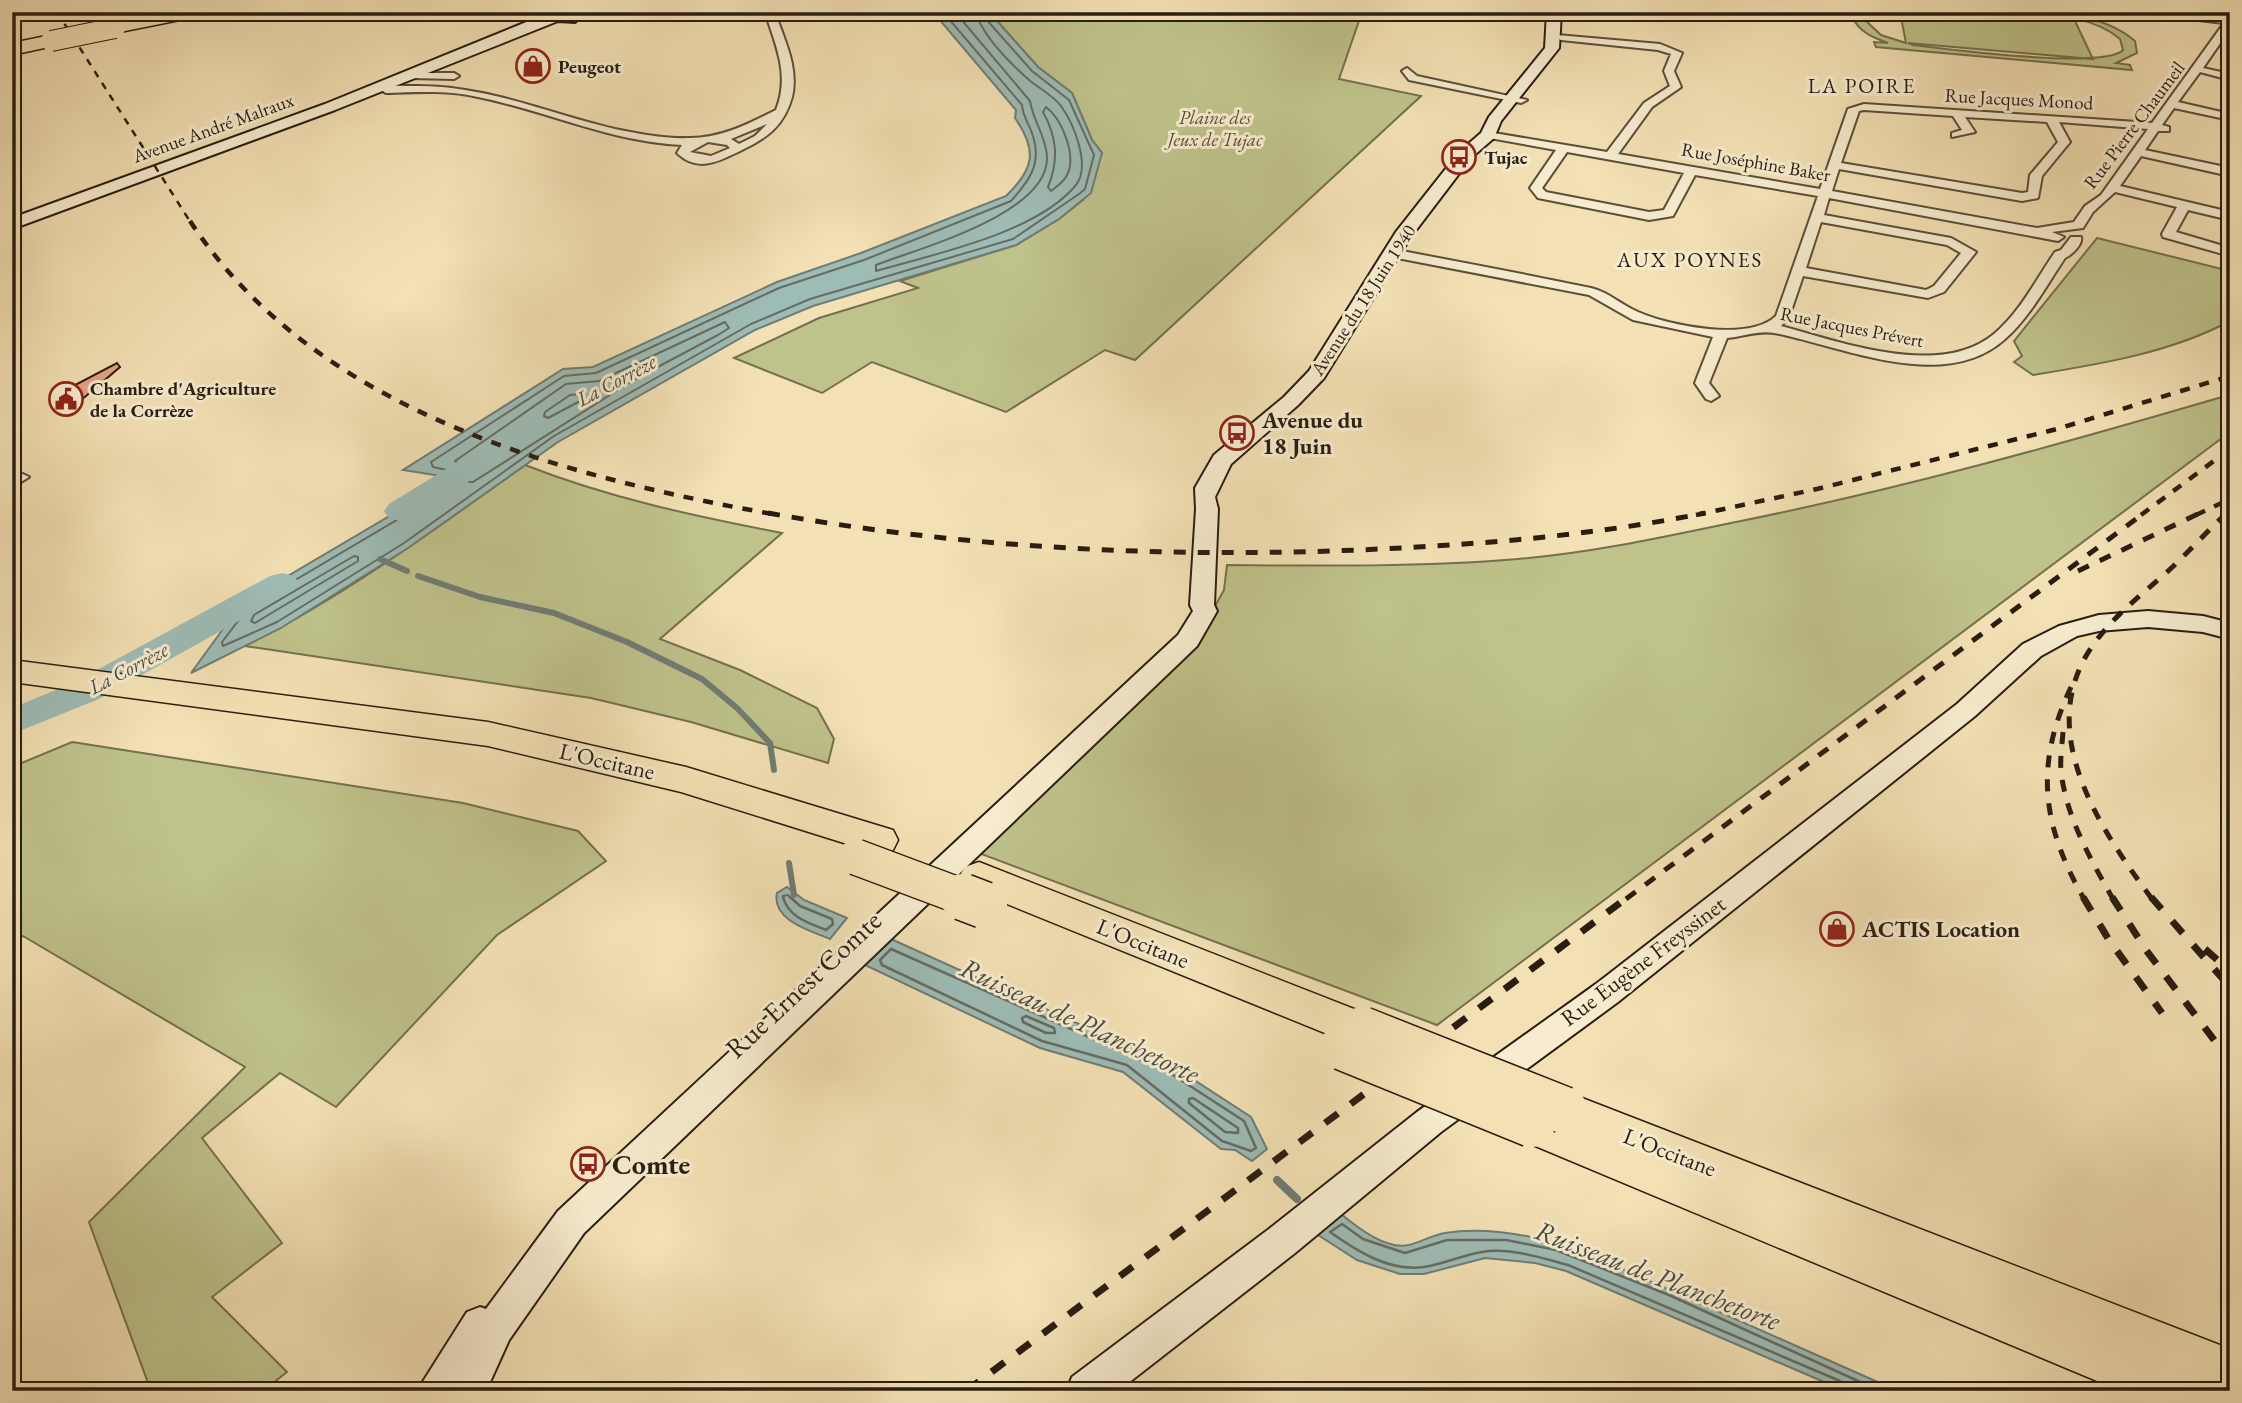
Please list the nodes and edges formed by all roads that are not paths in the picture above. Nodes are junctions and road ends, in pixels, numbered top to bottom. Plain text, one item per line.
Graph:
1 (171, 12) edge
2 (195, 12) edge
3 (770, 12) edge
4 (1554, 12) edge
5 (1562, 12) edge
6 (2137, 12) edge
7 (567, 15) edge
8 (2230, 22) edge
9 (108, 27) junction
10 (48, 39) junction
11 (2230, 40) edge
12 (1559, 42) junction
13 (12, 44) edge
14 (12, 49) edge
15 (463, 59) junction
16 (1407, 71) dead end
17 (2204, 71) junction
18 (454, 76) junction
19 (2230, 77) edge
20 (417, 80) junction
21 (385, 87) junction
22 (480, 94) junction
23 (1517, 99) junction
24 (2175, 105) junction
25 (779, 113) junction
26 (1957, 113) junction
27 (2230, 117) edge
28 (2050, 118) junction
29 (2161, 128) junction
30 (770, 130) junction
31 (743, 132) junction
32 (1956, 135) dead end
33 (1493, 136) junction
34 (710, 139) junction
35 (642, 140) junction
36 (694, 142) junction
37 (736, 148) junction
38 (1564, 148) junction
39 (2142, 152) junction
40 (683, 153) junction
41 (1474, 156) joint
42 (1610, 156) junction
43 (1835, 165) junction
44 (1691, 171) junction
45 (2230, 172) edge
46 (110, 189) junction
47 (2117, 189) junction
48 (1822, 193) junction
49 (2185, 205) junction
50 (2230, 216) edge
51 (1815, 217) junction
52 (12, 224) edge
53 (12, 230) edge
54 (2058, 233) junction
55 (2077, 239) junction
56 (2230, 252) edge
57 (1395, 253) junction
58 (2060, 255) junction
59 (1798, 271) junction
60 (1771, 328) junction
61 (1721, 334) junction
62 (1711, 396) dead end
63 (1206, 521) joint
64 (1202, 605) junction
65 (2230, 631) edge
66 (14, 678) edge
67 (868, 849) junction
68 (1548, 1117) junction
69 (2230, 1374) edge
70 (436, 1391) edge
71 (466, 1391) edge
72 (1086, 1391) edge
73 (2183, 1391) edge

1 - 9 highway
2 - 9 highway
3 - 25 street
4 - 23 street, Avenue du 18 Juin 1940
5 - 12 street
6 - 8 street
7 - 15 street, Avenue André Malraux
8 - 24 street, Rue Pierre Chaumeil
9 - 10 highway, bridge
10 - 13 highway
10 - 14 highway
11 - 17 street, Rue Pierre Chaumeil
12 - 23 street, Avenue du 18 Juin 1940
12 - 42 street
15 - 18 street
15 - 20 street, Avenue André Malraux
15 - 21 street, Avenue André Malraux
16 - 23 street
17 - 19 street
17 - 24 street, Rue Pierre Chaumeil
18 - 20 street, Avenue André Malraux
18 - 22 street
20 - 21 street, Avenue André Malraux
20 - 22 street
21 - 46 street, Avenue André Malraux
22 - 35 street
23 - 33 street, Avenue du 18 Juin 1940
24 - 27 street
24 - 29 street, Rue Pierre Chaumeil
25 - 30 street
25 - 31 street
26 - 28 street, Rue Jacques Monod
26 - 32 street
26 - 43 street, Rue Jacques Monod
28 - 29 street, Rue Jacques Monod
28 - 43 street
29 - 39 street, Rue Pierre Chaumeil
30 - 31 street
30 - 37 street
31 - 34 street
33 - 38 street, Rue Joséphine Baker
33 - 41 street, Avenue du 18 Juin 1940
33 - 57 street, Avenue du 18 Juin 1940
34 - 36 street
34 - 37 street
35 - 36 street
35 - 40 street
36 - 40 street
37 - 40 street
38 - 42 street, Rue Joséphine Baker
38 - 44 street
39 - 45 street
39 - 47 street, Rue Pierre Chaumeil
41 - 57 street, Avenue du 18 Juin 1940
42 - 44 street, Rue Joséphine Baker
43 - 48 street, Rue Jacques Monod
44 - 48 street, Rue Joséphine Baker
46 - 52 street, Avenue André Malraux
46 - 53 street, Avenue André Malraux
47 - 49 street
47 - 54 street, Rue Pierre Chaumeil
47 - 55 street, Rue Pierre Chaumeil
48 - 51 street, Rue Jacques Monod
48 - 54 street, Rue Joséphine Baker
49 - 50 street
49 - 56 street
51 - 59 street, Rue Jacques Monod
51 - 59 street
54 - 55 street, Rue Joséphine Baker
54 - 58 street
55 - 58 street, Rue Jacques Prévert
57 - 61 street, Rue Jacques Prévert
57 - 63 street, Avenue du 18 Juin 1940
58 - 60 street, Rue Jacques Prévert
59 - 60 street, Rue Jacques Monod
60 - 61 street, Rue Jacques Prévert
61 - 62 street
63 - 64 street, Rue Ernest Comte
64 - 70 street, Rue Ernest Comte
64 - 71 street, Rue Ernest Comte
65 - 72 street, Rue Eugène Freyssinet
66 - 67 highway, L'Occitane
66 - 67 highway, L'Occitane
67 - 68 highway, L'Occitane, bridge
68 - 69 highway, L'Occitane
68 - 73 highway, L'Occitane

